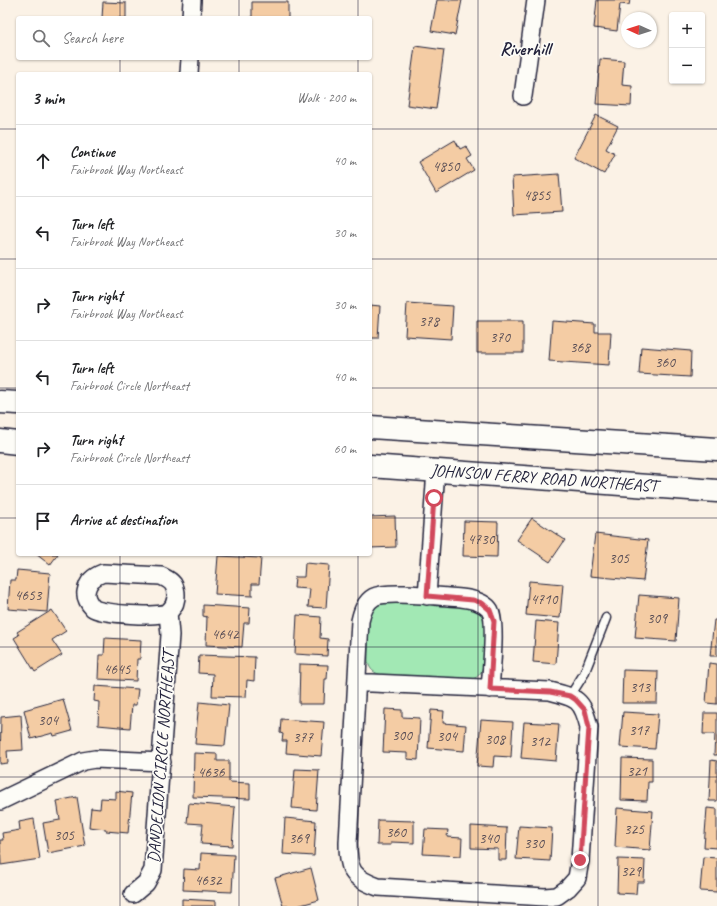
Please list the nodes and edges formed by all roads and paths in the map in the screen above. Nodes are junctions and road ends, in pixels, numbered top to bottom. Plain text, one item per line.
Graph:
1 (192, 0) edge
2 (536, 0) edge
3 (191, 16) edge
4 (190, 60) edge
5 (189, 72) edge
6 (523, 96) dead end
7 (0, 402) edge
8 (16, 403) edge
9 (372, 427) edge
10 (0, 441) edge
11 (16, 443) edge
12 (717, 449) edge
13 (372, 466) edge
14 (436, 470) junction
15 (717, 491) edge
16 (427, 596) junction
17 (168, 612) junction
18 (606, 618) dead end
19 (358, 683) junction
20 (490, 689) junction
21 (570, 696) junction
22 (162, 762) junction
23 (0, 801) edge
24 (133, 894) dead end

1 - 3 street
2 - 6 street
4 - 5 street
7 - 8 main road
9 - 12 main road
10 - 11 main road
13 - 14 main road, JOHNSON FERRY ROAD NORTHEAST
14 - 15 main road, JOHNSON FERRY ROAD NORTHEAST
14 - 16 street
16 - 19 street
16 - 20 street
17 - 17 street, DANDELION CIRCLE NORTHEAST
17 - 22 street, DANDELION CIRCLE NORTHEAST
18 - 21 lane
19 - 20 street
19 - 21 street
20 - 21 street
22 - 23 street
22 - 24 street, DANDELION CIRCLE NORTHEAST

